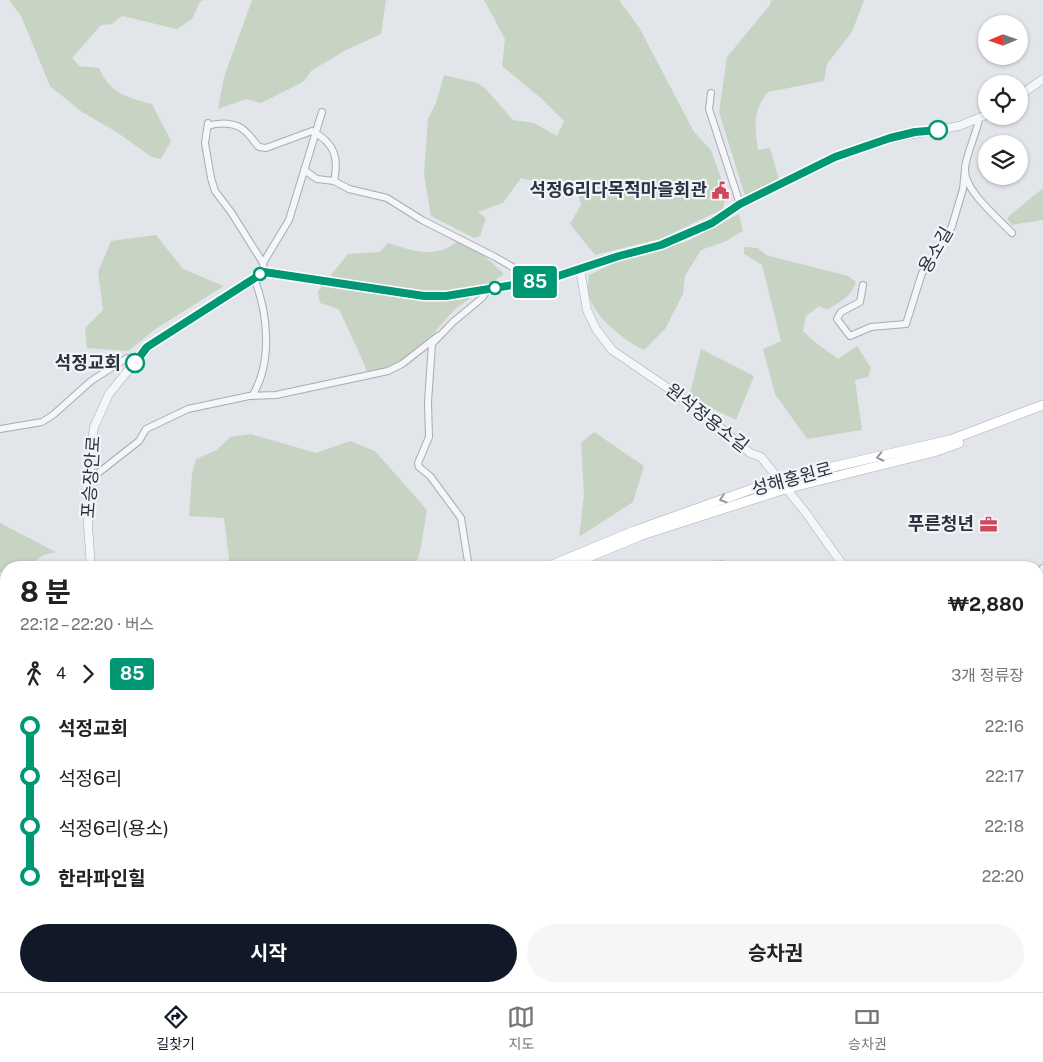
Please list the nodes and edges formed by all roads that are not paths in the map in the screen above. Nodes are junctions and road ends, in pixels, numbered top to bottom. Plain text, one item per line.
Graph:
1 (1043, 79) edge
2 (1028, 90) edge
3 (711, 93) dead end
4 (322, 112) dead end
5 (978, 119) edge
6 (978, 123) edge
7 (316, 133) junction
8 (965, 169) junction
9 (304, 170) junction
10 (334, 181) junction
11 (740, 204) junction
12 (1012, 233) dead end
13 (263, 263) junction
14 (580, 268) junction
15 (264, 272) junction
16 (254, 278) junction
17 (537, 281) junction
18 (863, 285) dead end
19 (488, 289) junction
20 (438, 336) junction
21 (139, 358) junction
22 (252, 396) junction
23 (1043, 406) edge
24 (1043, 412) edge
25 (0, 429) edge
26 (780, 480) junction
27 (88, 482) junction
28 (785, 489) junction
29 (90, 561) edge
30 (468, 561) edge
31 (562, 561) edge
32 (579, 561) edge
33 (840, 561) edge

1 - 2 street
3 - 11 street
4 - 7 street
5 - 11 street
6 - 8 street, 용소길
7 - 9 street
7 - 10 street
7 - 13 street
8 - 12 street
8 - 18 street, 용소길
9 - 10 street
9 - 13 street
10 - 17 street
11 - 14 street
13 - 15 street
14 - 17 street
14 - 26 street, 원석정용소길
15 - 16 street, 포승장안로
15 - 19 street
16 - 21 street, 포승장안로
16 - 22 street
17 - 19 street
19 - 20 street
20 - 22 street
20 - 30 street
21 - 25 street
21 - 27 street, 포승장안로
22 - 27 street
23 -> 26 main road, 성해홍원로
24 - 28 main road, 성해홍원로
26 - 28 street, 원석정용소길
26 -> 31 main road, 성해홍원로
27 - 29 street, 포승장안로
28 - 32 main road, 성해홍원로
28 - 33 street, 원석정용소길

